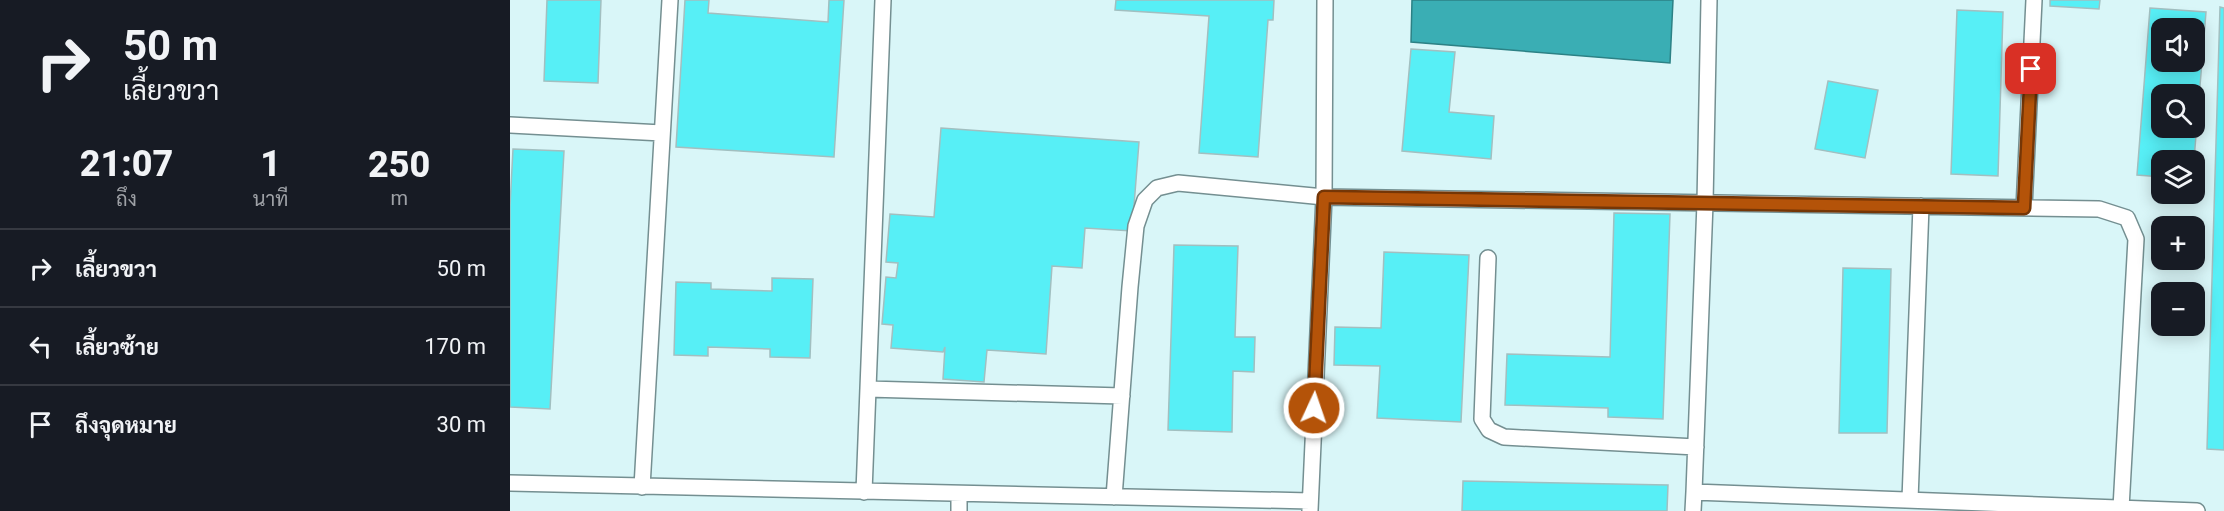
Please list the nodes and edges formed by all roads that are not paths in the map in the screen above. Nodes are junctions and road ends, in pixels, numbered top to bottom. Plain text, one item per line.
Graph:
1 (669, 0) edge
2 (882, 0) edge
3 (1325, 0) edge
4 (1709, 0) edge
5 (2034, 0) edge
6 (510, 126) edge
7 (662, 133) junction
8 (1324, 197) junction
9 (1705, 202) junction
10 (1921, 206) junction
11 (2024, 208) junction
12 (1488, 258) dead end
13 (868, 388) junction
14 (1122, 396) junction
15 (1695, 447) junction
16 (510, 483) edge
17 (642, 487) junction
18 (864, 492) junction
19 (1694, 492) junction
20 (959, 494) junction
21 (1114, 497) junction
22 (1910, 500) junction
23 (1310, 506) edge
24 (1964, 506) edge
25 (2121, 507) junction
26 (959, 511) edge
27 (1693, 511) edge
28 (2197, 511) edge

1 - 7 lane
2 - 13 lane
3 - 8 lane
4 - 9 lane
5 - 11 lane
6 - 7 lane
7 - 17 lane
8 - 9 lane
8 - 14 lane
8 - 23 lane
9 - 10 lane
9 - 15 lane
10 - 11 lane
10 - 22 lane
11 - 25 lane
12 - 15 lane
13 - 14 lane
13 - 18 lane
14 - 21 lane
15 - 19 lane
16 - 17 lane
17 - 18 lane
18 - 20 lane
19 - 22 lane
19 - 27 lane
20 - 21 lane
20 - 26 lane
21 - 23 lane
22 - 24 lane
24 - 25 lane
25 - 28 lane

